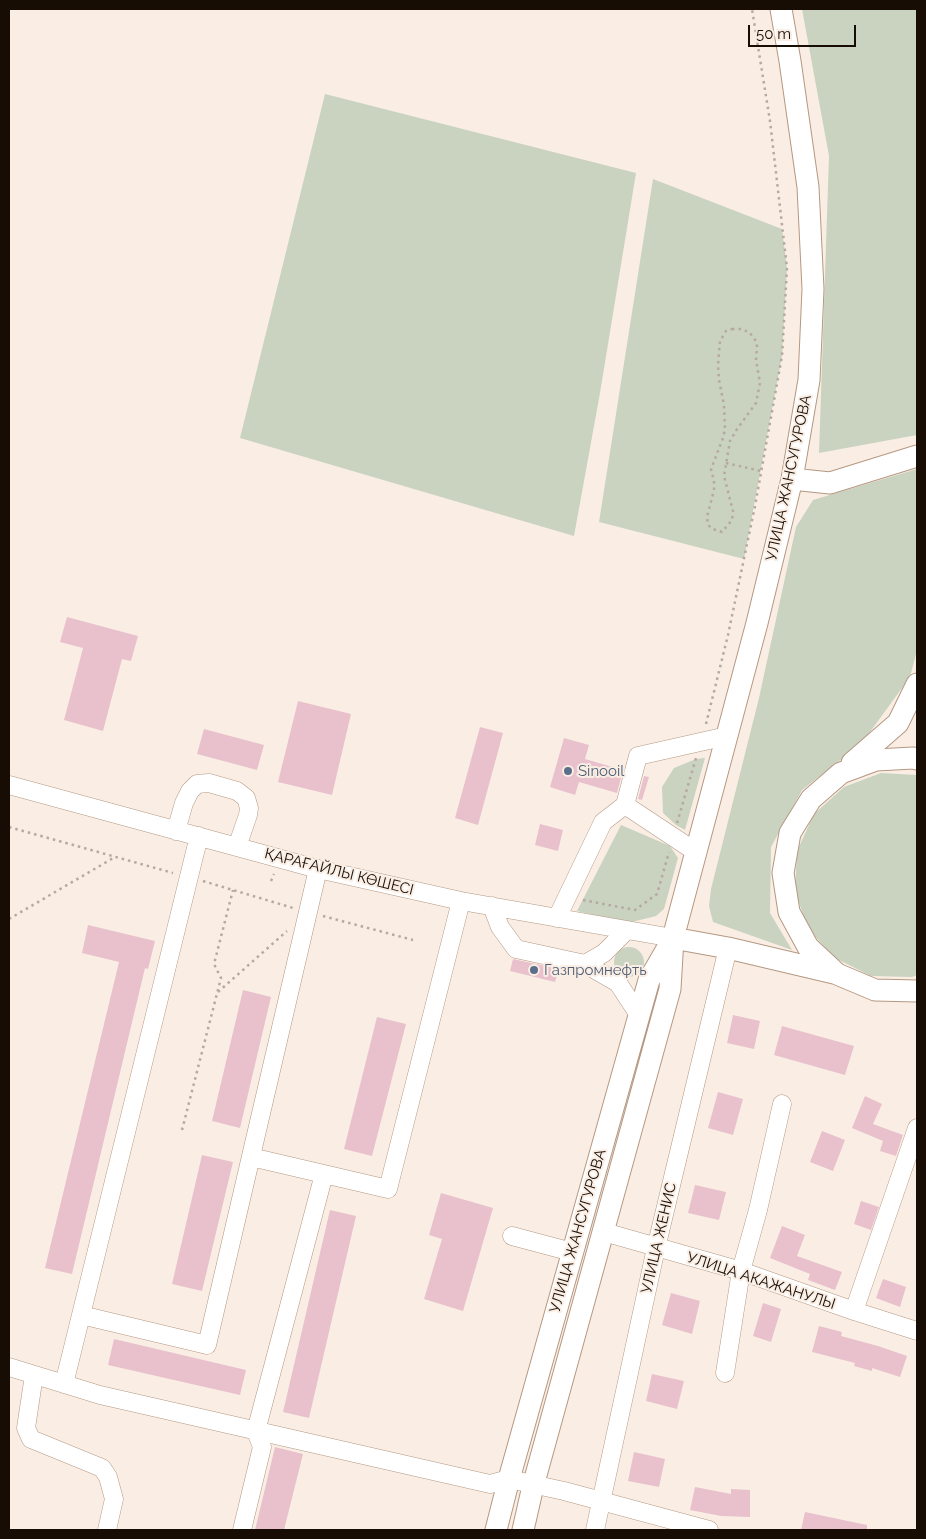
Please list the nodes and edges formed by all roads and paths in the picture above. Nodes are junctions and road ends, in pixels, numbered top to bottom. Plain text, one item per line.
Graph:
1 (752, 9) edge
2 (781, 9) edge
3 (917, 456) edge
4 (726, 463) junction
5 (761, 471) junction
6 (792, 479) junction
7 (917, 684) edge
8 (705, 727) dead end
9 (727, 736) junction
10 (917, 759) edge
11 (841, 773) junction
12 (9, 785) edge
13 (625, 805) junction
14 (9, 827) edge
15 (176, 831) junction
16 (199, 836) junction
17 (237, 847) junction
18 (696, 852) junction
19 (115, 856) junction
20 (318, 869) junction
21 (188, 877) junction
22 (233, 890) junction
23 (461, 901) junction
24 (492, 906) junction
25 (308, 913) junction
26 (557, 918) junction
27 (9, 919) edge
28 (627, 930) junction
29 (287, 931) dead end
30 (673, 938) junction
31 (413, 940) dead end
32 (728, 948) junction
33 (585, 964) junction
34 (837, 974) junction
35 (217, 992) junction
36 (917, 993) edge
37 (639, 1015) junction
38 (782, 1104) dead end
39 (917, 1128) edge
40 (182, 1130) dead end
41 (251, 1156) junction
42 (324, 1174) junction
43 (512, 1236) dead end
44 (602, 1238) junction
45 (574, 1245) junction
46 (656, 1248) junction
47 (741, 1271) junction
48 (854, 1311) junction
49 (81, 1315) junction
50 (917, 1331) edge
51 (9, 1368) edge
52 (725, 1372) dead end
53 (34, 1375) junction
54 (64, 1384) junction
55 (256, 1431) junction
56 (509, 1479) junction
57 (533, 1486) junction
58 (602, 1502) junction
59 (107, 1530) edge
60 (242, 1530) edge
61 (496, 1530) edge
62 (523, 1530) edge
63 (595, 1530) edge
64 (709, 1530) edge

1 - 5 path
2 - 6 main road, УЛИЦА ЖАНСУГУРОВА
3 - 6 main road
4 - 4 path
4 - 5 path
5 - 8 path
6 - 9 main road, УЛИЦА ЖАНСУГУРОВА
7 - 11 main road
9 - 13 street
9 - 18 main road, УЛИЦА ЖАНСУГУРОВА
10 - 11 main road
11 - 34 main road
12 - 15 street, ҚАРАҒАЙЛЫ КӨШЕСІ
13 - 18 street
13 - 26 street
14 - 19 path
15 - 16 street, ҚАРАҒАЙЛЫ КӨШЕСІ
15 - 17 street
16 - 17 street, ҚАРАҒАЙЛЫ КӨШЕСІ
16 - 21 street
17 - 20 street, ҚАРАҒАЙЛЫ КӨШЕСІ
18 - 30 main road, УЛИЦА ЖАНСУГУРОВА
19 - 21 path
19 - 27 path
20 - 23 street, ҚАРАҒАЙЛЫ КӨШЕСІ
20 - 25 street
21 - 22 path
21 - 49 street
22 - 25 path
22 - 35 path
23 - 24 street, ҚАРАҒАЙЛЫ КӨШЕСІ
23 - 42 street
24 - 26 street, ҚАРАҒАЙЛЫ КӨШЕСІ
24 - 33 street
25 - 31 path
25 - 41 street
26 - 28 street, ҚАРАҒАЙЛЫ КӨШЕСІ
28 - 30 street, ҚАРАҒАЙЛЫ КӨШЕСІ
28 - 33 street
29 - 35 path
30 - 32 main road
30 - 37 main road, УЛИЦА ЖАНСУГУРОВА
30 - 44 main road, УЛИЦА ЖАНСУГУРОВА
32 - 34 main road
32 - 46 street, УЛИЦА ЖЕНИС
33 - 37 street
34 - 36 main road
35 - 40 path
37 - 45 main road, УЛИЦА ЖАНСУГУРОВА
38 - 47 street
39 - 48 street
41 - 42 street
41 - 49 street
42 - 55 street
43 - 45 street
44 - 45 main road
44 - 46 street, УЛИЦА АКАЖАНУЛЫ
44 - 57 main road, УЛИЦА ЖАНСУГУРОВА
45 - 56 main road, УЛИЦА ЖАНСУГУРОВА
46 - 47 street, УЛИЦА АКАЖАНУЛЫ
46 - 58 street, УЛИЦА ЖЕНИС
47 - 48 street, УЛИЦА АКАЖАНУЛЫ
47 - 52 street
48 - 50 street, УЛИЦА АКАЖАНУЛЫ
49 - 54 street
51 - 53 street
53 - 54 street
53 - 59 street
54 - 55 street
55 - 56 street
55 - 60 street
56 - 57 street
56 - 61 main road, УЛИЦА ЖАНСУГУРОВА
57 - 58 street
57 - 62 main road, УЛИЦА ЖАНСУГУРОВА
58 - 63 street, УЛИЦА ЖЕНИС
58 - 64 street

